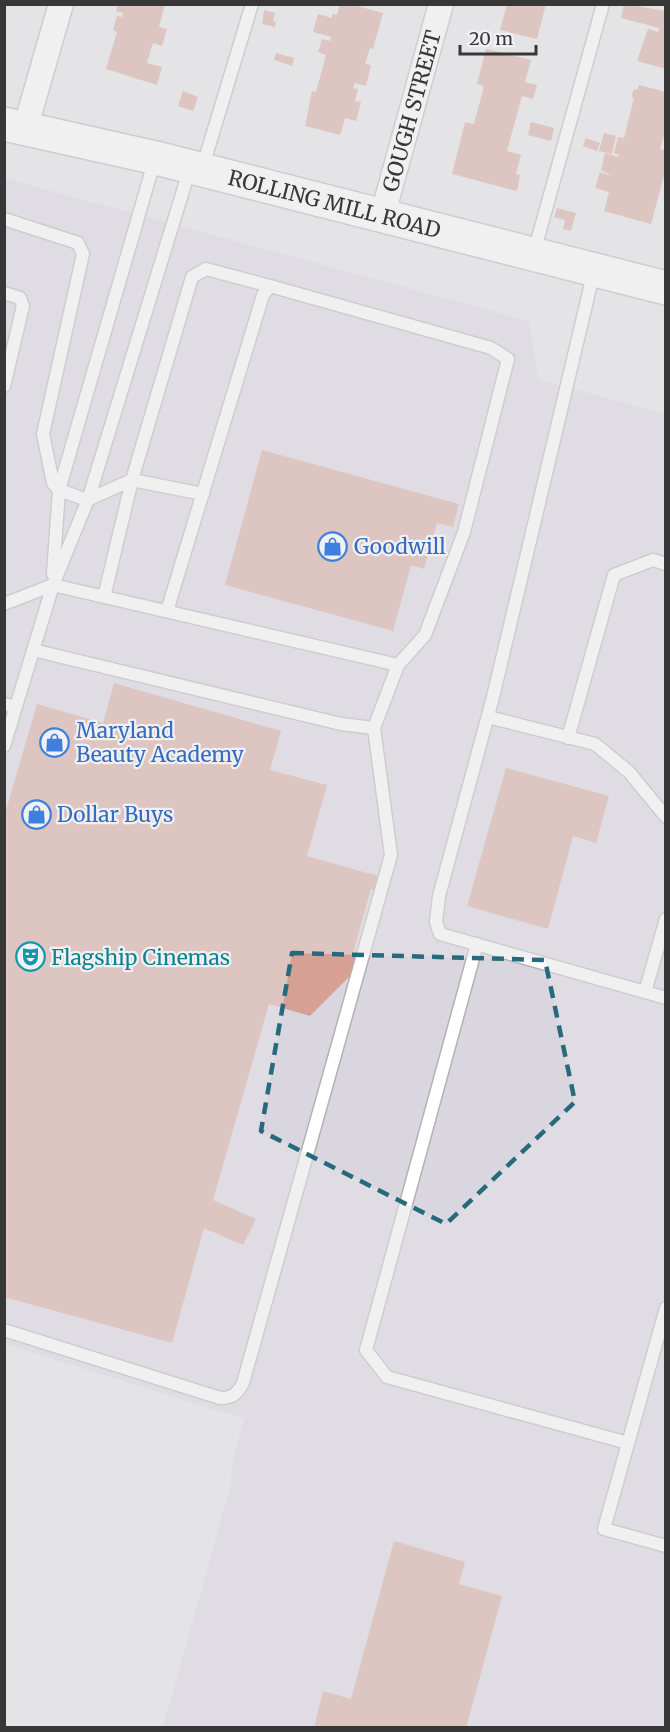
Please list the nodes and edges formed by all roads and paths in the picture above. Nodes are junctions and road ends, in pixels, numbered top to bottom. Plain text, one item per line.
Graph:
1 (61, 4) edge
2 (252, 4) edge
3 (441, 4) edge
4 (603, 4) edge
5 (15, 126) edge
6 (156, 158) junction
7 (196, 168) junction
8 (382, 217) junction
9 (4, 219) edge
10 (533, 255) junction
11 (594, 270) junction
12 (270, 286) junction
13 (666, 288) edge
14 (4, 293) edge
15 (4, 386) edge
16 (132, 480) junction
17 (59, 490) junction
18 (203, 494) junction
19 (87, 500) junction
20 (666, 564) edge
21 (53, 585) junction
22 (104, 597) junction
23 (4, 604) edge
24 (167, 611) junction
25 (33, 650) junction
26 (398, 665) junction
27 (10, 705) edge
28 (488, 717) junction
29 (374, 728) junction
30 (568, 738) junction
31 (4, 746) edge
32 (666, 817) edge
33 (666, 920) edge
34 (477, 944) junction
35 (645, 992) junction
36 (666, 998) edge
37 (666, 1308) edge
38 (4, 1330) edge
39 (628, 1443) junction
40 (666, 1546) edge

1 - 5 street
2 - 7 lane
3 - 8 street, GOUGH STREET
4 - 10 lane
5 - 6 street, ROLLING MILL ROAD
6 - 7 street, ROLLING MILL ROAD
6 - 17 lane
7 - 8 street, ROLLING MILL ROAD
7 - 19 lane
8 - 10 street, ROLLING MILL ROAD
9 - 17 lane
10 - 11 street, ROLLING MILL ROAD
11 - 13 street, ROLLING MILL ROAD
11 - 28 lane
12 - 16 lane
12 - 18 lane
12 - 26 lane
14 - 15 lane
16 - 18 lane
16 - 19 lane
16 - 22 lane
17 - 19 lane
17 - 21 lane
18 - 24 lane
19 - 21 lane
20 - 30 lane
21 - 22 lane
21 - 23 lane
21 - 25 lane
22 - 24 lane
24 - 26 lane
25 - 27 lane
25 - 29 lane
26 - 29 lane
27 - 31 lane
28 - 30 lane
28 - 34 lane
29 - 38 lane
30 - 32 lane
33 - 35 lane
34 - 35 lane
34 - 39 lane
35 - 36 lane
37 - 39 lane
39 - 40 lane

